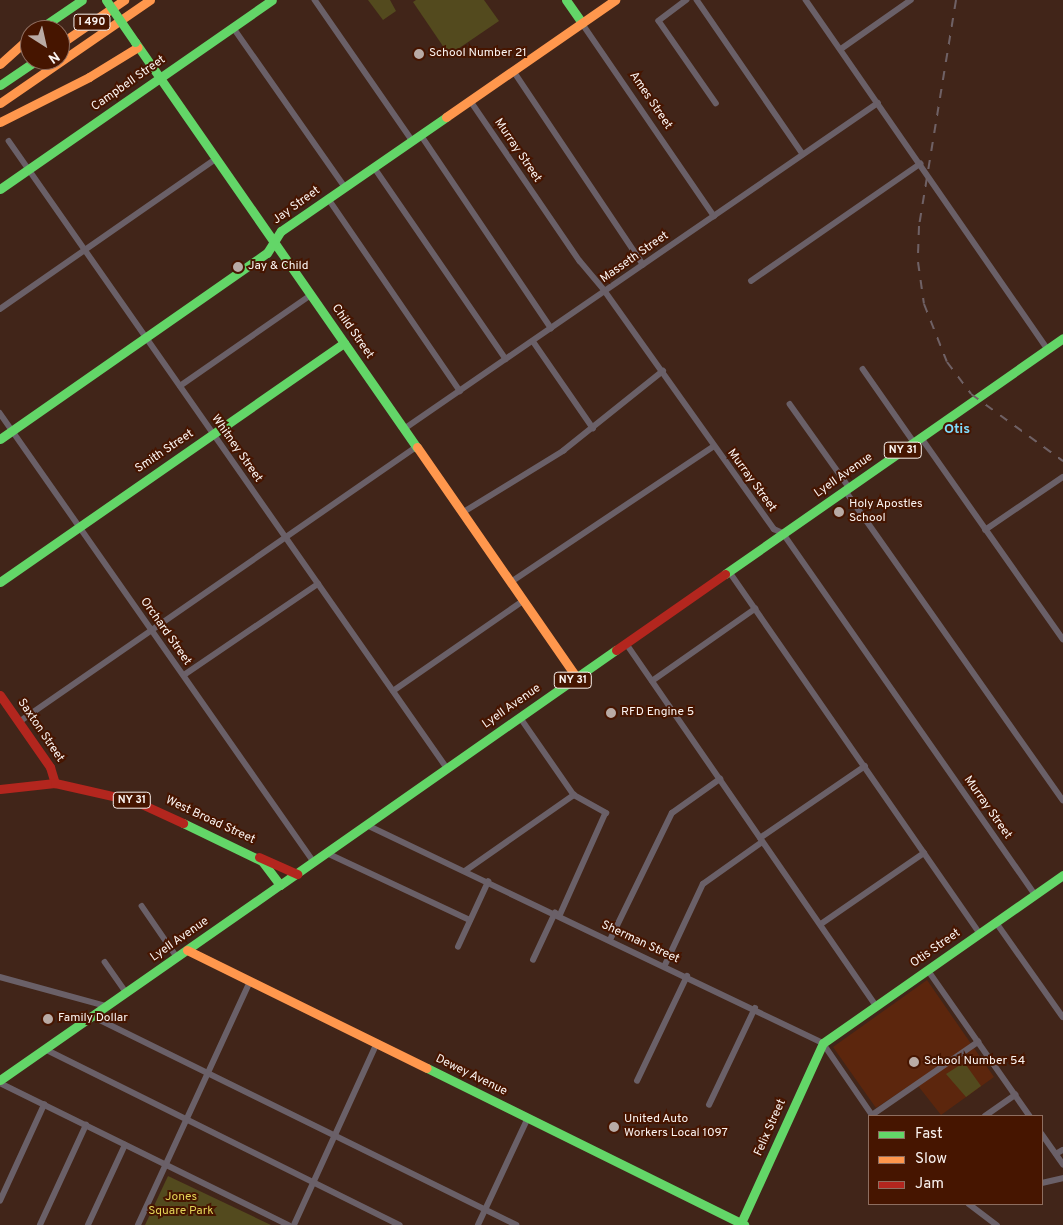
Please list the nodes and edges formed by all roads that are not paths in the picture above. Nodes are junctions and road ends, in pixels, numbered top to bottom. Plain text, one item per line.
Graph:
1 (82, 0) edge
2 (106, 0) edge
3 (124, 0) edge
4 (150, 0) edge
5 (272, 0) edge
6 (315, 0) edge
7 (566, 0) edge
8 (615, 0) edge
9 (687, 0) edge
10 (697, 0) edge
11 (806, 0) edge
12 (911, 0) edge
13 (53, 20) edge
14 (582, 23) junction
15 (233, 27) junction
16 (70, 37) edge
17 (20, 43) edge
18 (137, 44) junction
19 (20, 45) edge
20 (840, 49) junction
21 (0, 56) edge
22 (0, 64) edge
23 (22, 70) edge
24 (513, 70) junction
25 (160, 78) junction
26 (0, 85) edge
27 (470, 100) junction
28 (0, 103) edge
29 (716, 103) dead end
30 (878, 103) junction
31 (0, 122) edge
32 (420, 134) junction
33 (412, 140) junction
34 (9, 141) dead end
35 (803, 154) junction
36 (216, 159) junction
37 (920, 164) junction
38 (374, 167) junction
39 (28, 169) junction
40 (345, 187) junction
41 (0, 189) edge
42 (328, 198) junction
43 (714, 216) junction
44 (274, 242) junction
45 (85, 250) junction
46 (644, 264) junction
47 (751, 281) dead end
48 (605, 291) junction
49 (311, 295) junction
50 (0, 309) edge
51 (551, 328) junction
52 (146, 338) junction
53 (1063, 338) edge
54 (533, 341) junction
55 (344, 343) junction
56 (1048, 349) junction
57 (506, 359) junction
58 (863, 369) dead end
59 (663, 371) junction
60 (180, 386) junction
61 (460, 391) junction
62 (790, 404) dead end
63 (0, 413) edge
64 (593, 428) junction
65 (404, 429) junction
66 (12, 430) junction
67 (214, 434) junction
68 (0, 439) edge
69 (917, 440) junction
70 (714, 446) junction
71 (416, 447) junction
72 (1063, 477) edge
73 (847, 489) junction
74 (462, 513) junction
75 (79, 527) junction
76 (985, 530) junction
77 (783, 533) junction
78 (286, 538) junction
79 (728, 572) junction
80 (0, 582) edge
81 (510, 582) junction
82 (318, 584) junction
83 (523, 600) junction
84 (755, 610) junction
85 (152, 630) junction
86 (1063, 639) edge
87 (626, 643) junction
88 (184, 675) junction
89 (577, 678) junction
90 (652, 682) junction
91 (393, 690) junction
92 (0, 695) edge
93 (520, 717) junction
94 (19, 722) junction
95 (865, 766) junction
96 (447, 768) junction
97 (720, 779) junction
98 (55, 783) junction
99 (0, 789) edge
100 (574, 795) junction
101 (1063, 800) edge
102 (367, 825) junction
103 (761, 840) junction
104 (327, 853) junction
105 (924, 853) junction
106 (254, 856) junction
107 (314, 862) junction
108 (465, 871) junction
109 (297, 874) junction
110 (1063, 875) edge
111 (488, 882) junction
112 (280, 885) junction
113 (1035, 894) junction
114 (142, 906) dead end
115 (558, 915) junction
116 (470, 920) junction
117 (996, 922) junction
118 (821, 924) junction
119 (980, 933) junction
120 (610, 940) junction
121 (458, 947) dead end
122 (187, 950) junction
123 (177, 957) junction
124 (533, 960) dead end
125 (105, 962) dead end
126 (665, 965) junction
127 (928, 970) junction
128 (687, 976) junction
129 (0, 977) edge
130 (250, 981) junction
131 (126, 992) junction
132 (876, 1005) junction
133 (106, 1006) junction
134 (755, 1008) junction
135 (92, 1016) junction
136 (1063, 1017) edge
137 (823, 1042) junction
138 (978, 1042) junction
139 (377, 1043) junction
140 (45, 1048) junction
141 (208, 1073) junction
142 (637, 1081) dead end
143 (0, 1082) edge
144 (1015, 1095) junction
145 (44, 1105) junction
146 (709, 1105) dead end
147 (871, 1115) edge
148 (873, 1115) edge
149 (986, 1115) edge
150 (1029, 1115) edge
151 (528, 1118) junction
152 (187, 1119) junction
153 (86, 1125) junction
154 (335, 1135) junction
155 (1043, 1135) edge
156 (125, 1145) junction
157 (1063, 1150) edge
158 (1056, 1154) junction
159 (1063, 1164) edge
160 (166, 1165) junction
161 (1063, 1178) edge
162 (314, 1182) junction
163 (1043, 1183) edge
164 (0, 1201) edge
165 (970, 1205) edge
166 (485, 1210) junction
167 (742, 1224) edge
168 (40, 1225) edge
169 (88, 1225) edge
170 (138, 1225) edge
171 (289, 1225) edge
172 (294, 1225) edge
173 (400, 1225) edge
174 (478, 1225) edge
175 (516, 1225) edge
176 (997, 1225) edge

1 - 13 main road
2 - 18 main road, Child Street, bridge
3 - 16 main road, I 490
4 - 28 main road, I 490
5 - 15 main road, Campbell Street
6 - 33 street
7 - 14 main road, Ames Street
8 - 14 main road, Jay Street
9 - 29 street
10 - 35 street
11 - 20 street
12 - 20 street
14 - 24 main road, Jay Street
14 - 43 street, Ames Street
15 - 25 main road, Campbell Street
15 - 40 street
17 - 21 main road
18 - 25 main road, Child Street
18 - 31 main road
19 - 22 main road
20 - 30 street
23 - 26 main road
24 - 27 main road, Jay Street
24 - 46 street
25 - 36 main road, Child Street
25 - 39 main road, Campbell Street
27 - 32 main road, Jay Street
27 - 48 street, Murray Street
30 - 35 street, Masseth Street
30 - 37 street
32 - 33 main road, Jay Street
32 - 51 street
33 - 38 main road, Jay Street
34 - 39 street, Whitney Street
35 - 43 street, Masseth Street
36 - 44 main road, Child Street
36 - 45 street
37 - 47 street
37 - 56 street
38 - 40 main road, Jay Street
38 - 57 street
39 - 41 main road, Campbell Street
39 - 45 street, Whitney Street
40 - 42 main road, Jay Street
42 - 44 main road, Jay Street
42 - 61 street
43 - 46 street, Masseth Street
44 - 49 main road, Child Street
44 - 52 main road, Jay Street
45 - 50 street
45 - 52 street, Whitney Street
46 - 48 street, Masseth Street
48 - 51 street, Masseth Street
48 - 59 street, Murray Street
49 - 55 main road, Child Street
49 - 60 street
51 - 54 street, Masseth Street
52 - 60 street, Whitney Street
52 - 66 main road, Jay Street
53 - 56 main road, Lyell Avenue / NY 31
54 - 57 street, Masseth Street
54 - 64 street
55 - 65 main road, Child Street
55 - 67 main road, Smith Street
56 - 69 main road, Lyell Avenue / NY 31
57 - 61 street, Masseth Street
58 - 69 street
59 - 64 street
59 - 70 street, Murray Street
60 - 67 street, Whitney Street
61 - 65 street, Masseth Street
62 - 73 street
63 - 66 street, Orchard Street
64 - 74 street
65 - 71 main road, Child Street
66 - 68 main road, Jay Street
66 - 75 street, Orchard Street
67 - 75 main road, Smith Street
67 - 78 street, Whitney Street
69 - 73 main road, Lyell Avenue / NY 31
69 - 76 street
70 - 77 street, Murray Street
70 - 81 street
71 - 74 main road, Child Street
71 - 78 street
72 - 76 street
73 - 77 main road, Lyell Avenue / NY 31
73 - 101 street
74 - 81 main road, Child Street
75 - 80 main road, Smith Street
75 - 85 street, Orchard Street
76 - 86 street
77 - 79 main road, Lyell Avenue / NY 31
77 - 113 street, Murray Street
78 - 82 street, Whitney Street
78 - 85 street
79 - 84 street
79 - 87 main road, Lyell Avenue / NY 31
81 - 83 main road, Child Street
82 - 88 street
82 - 91 street, Whitney Street
83 - 89 main road, Child Street
83 - 91 street
84 - 90 street
84 - 95 street
85 - 88 street, Orchard Street
85 - 94 street
87 - 89 main road, Lyell Avenue / NY 31
87 - 90 street
88 - 107 street, Orchard Street
89 - 93 main road, Lyell Avenue / NY 31
90 - 97 street
91 - 96 street, Whitney Street
92 - 94 main road, Saxton Street
93 - 96 main road, Lyell Avenue / NY 31
93 - 100 street
94 - 98 main road, Saxton Street
95 - 103 street
95 - 105 street
96 - 102 main road, Lyell Avenue / NY 31
97 - 103 street
97 - 120 street
98 - 99 main road, West Broad Street / NY 31
98 - 106 main road, West Broad Street / NY 31
100 - 108 street
100 - 115 street
102 - 104 main road, Lyell Avenue / NY 31
102 - 108 street, Sherman Street
103 - 118 street
103 - 126 street
104 - 107 main road, Lyell Avenue / NY 31
104 - 116 street
105 - 118 street
105 - 119 street
106 - 109 main road, NY 31
106 - 112 main road, West Broad Street / NY 31
107 - 109 main road, Lyell Avenue / NY 31
108 - 111 street, Sherman Street
109 - 112 main road, Lyell Avenue / NY 31
110 - 113 main road, Otis Street
111 - 115 street, Sherman Street
111 - 116 street
112 - 122 main road, Lyell Avenue
113 - 117 main road, Otis Street
114 - 123 street
115 - 120 street, Sherman Street
115 - 124 street
116 - 121 street
117 - 119 main road, Otis Street
117 - 136 street
118 - 132 street
119 - 127 main road, Otis Street
120 - 126 street, Sherman Street
122 - 123 main road, Lyell Avenue
122 - 130 main road, Dewey Avenue
123 - 131 main road, Lyell Avenue
125 - 131 street
126 - 128 street, Sherman Street
127 - 132 main road, Otis Street
127 - 138 street
128 - 134 street, Sherman Street
128 - 142 street
129 - 133 street
130 - 139 main road, Dewey Avenue
130 - 141 street
131 - 133 main road, Lyell Avenue
132 - 137 main road, Otis Street
133 - 135 main road, Lyell Avenue
134 - 137 street, Sherman Street
134 - 146 street
135 - 140 main road, Lyell Avenue
135 - 141 street
137 - 147 street, Sherman Street
137 - 167 main road, Felix Street
138 - 144 street
138 - 148 street
139 - 151 main road, Dewey Avenue
139 - 154 street
140 - 143 main road, Lyell Avenue
140 - 152 street
141 - 152 street
141 - 154 street
143 - 145 street
144 - 149 street
144 - 150 street
145 - 153 street
145 - 164 street
151 - 166 street
151 - 167 main road, Dewey Avenue
152 - 160 street
152 - 162 street
153 - 156 street
153 - 168 street
154 - 162 street
154 - 166 street
155 - 158 street
156 - 160 street
156 - 169 street
157 - 158 street
158 - 159 street
160 - 170 street
160 - 171 street
161 - 163 street
162 - 172 street
162 - 173 street
165 - 176 street
166 - 174 street
166 - 175 street

